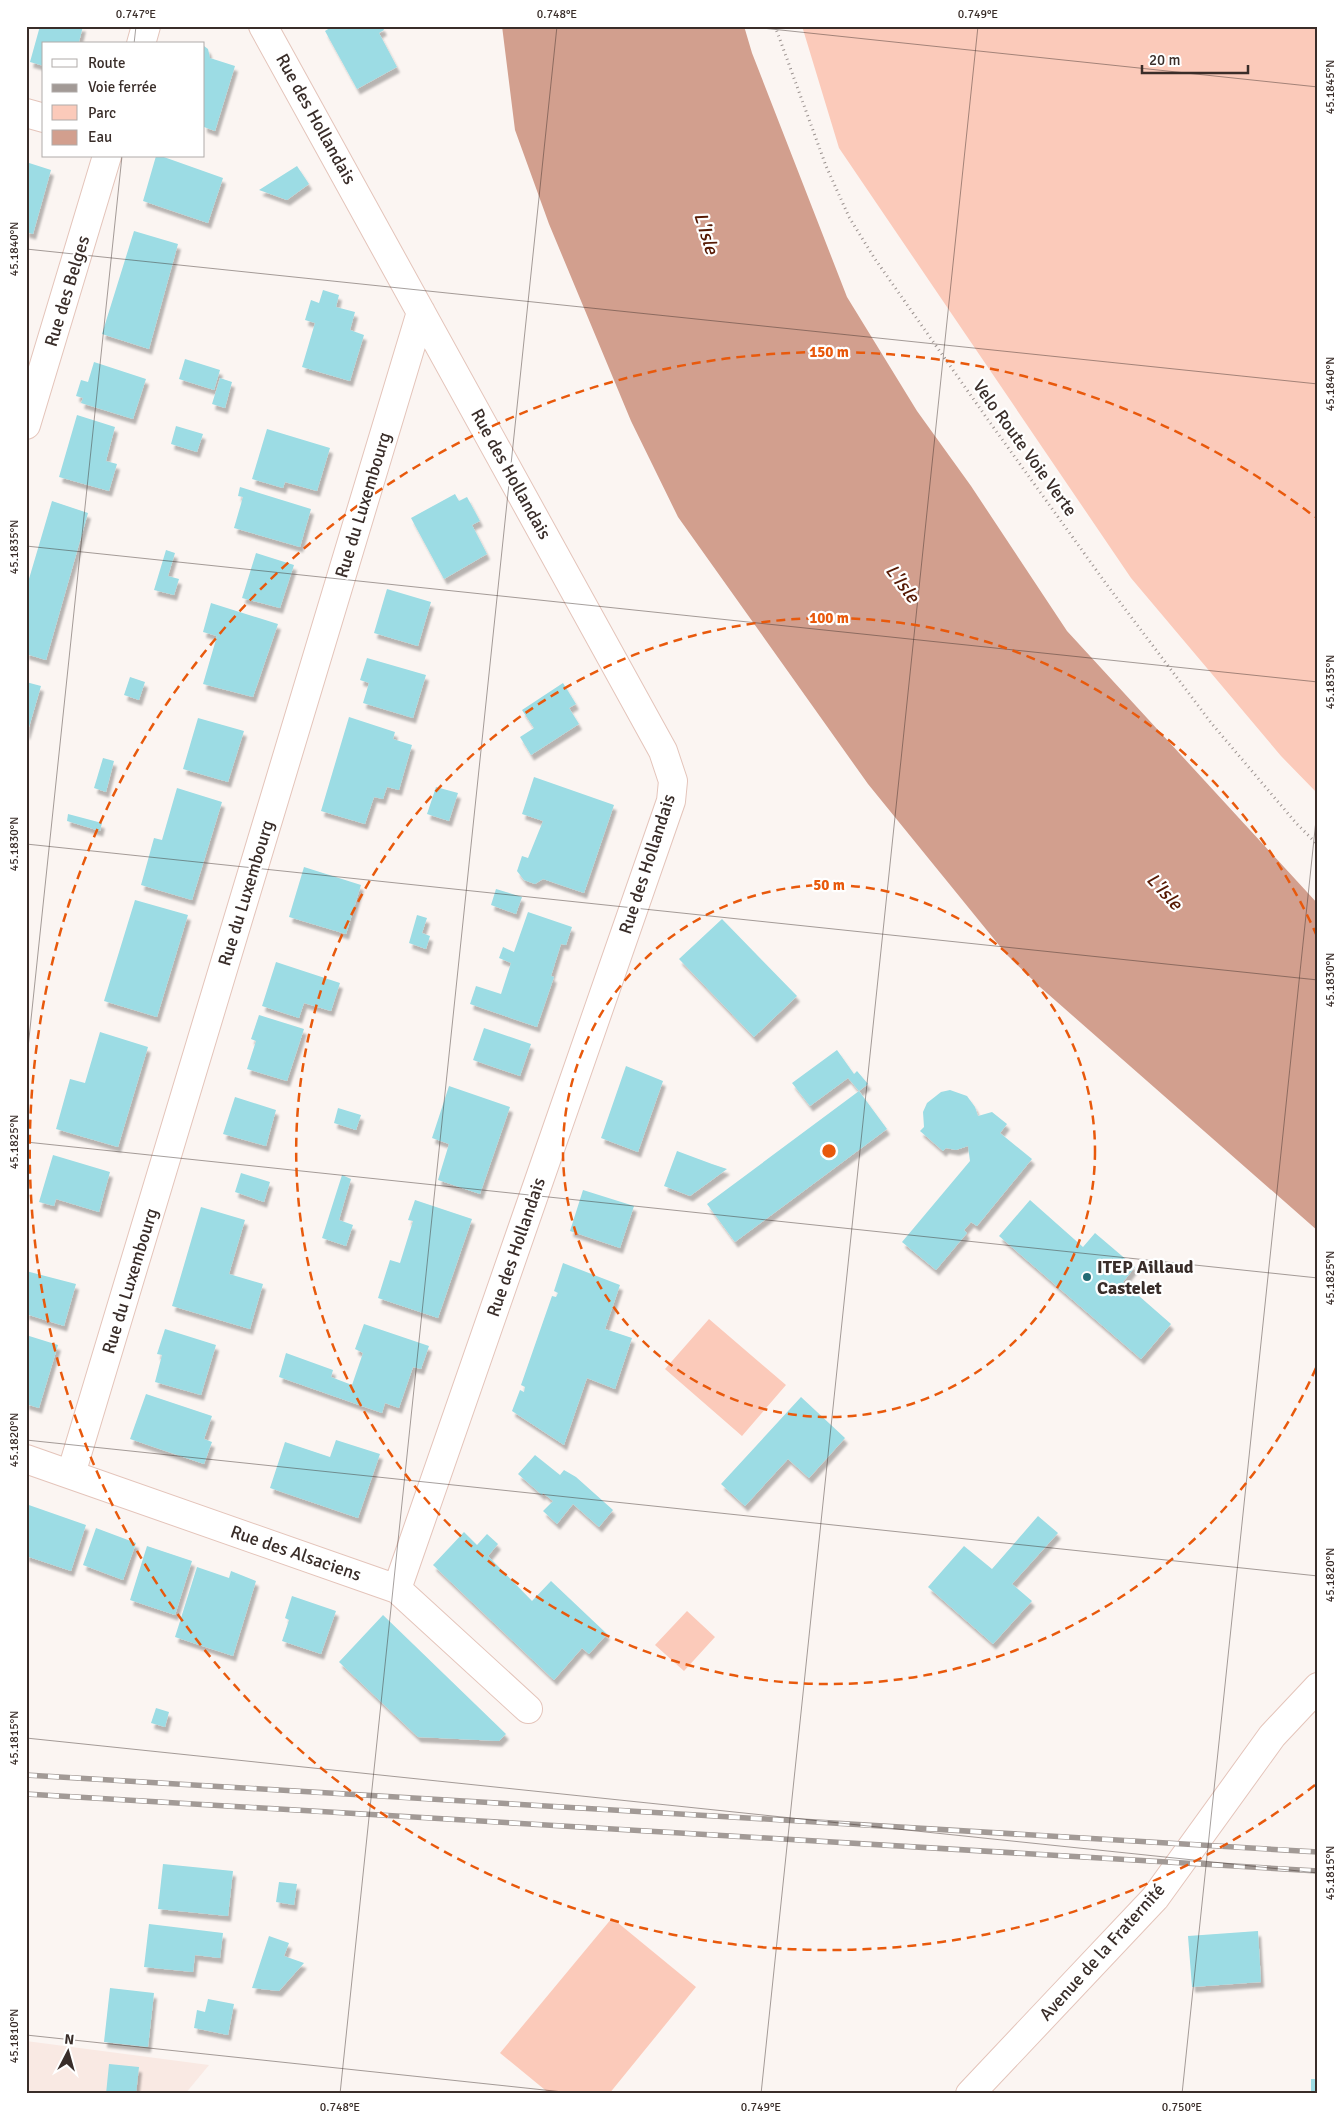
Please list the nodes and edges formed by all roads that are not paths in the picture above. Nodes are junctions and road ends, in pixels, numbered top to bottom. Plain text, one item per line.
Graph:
1 (146, 26) edge
2 (264, 26) edge
3 (142, 42) edge
4 (26, 113) edge
5 (42, 117) edge
6 (106, 158) edge
7 (421, 312) junction
8 (26, 425) edge
9 (26, 1459) edge
10 (72, 1474) junction
11 (397, 1589) junction
12 (1318, 1687) edge
13 (528, 1709) dead end
14 (970, 2094) edge

1 - 3 street
2 - 7 street, Rue des Hollandais
4 - 5 street
6 - 8 street, Rue des Belges
7 - 10 street, Rue du Luxembourg
7 - 11 street, Rue des Hollandais
9 - 10 street, Rue des Alsaciens
10 - 11 street, Rue des Alsaciens
11 - 13 street, Rue des Alsaciens
12 - 14 street, Avenue de la Fraternité

